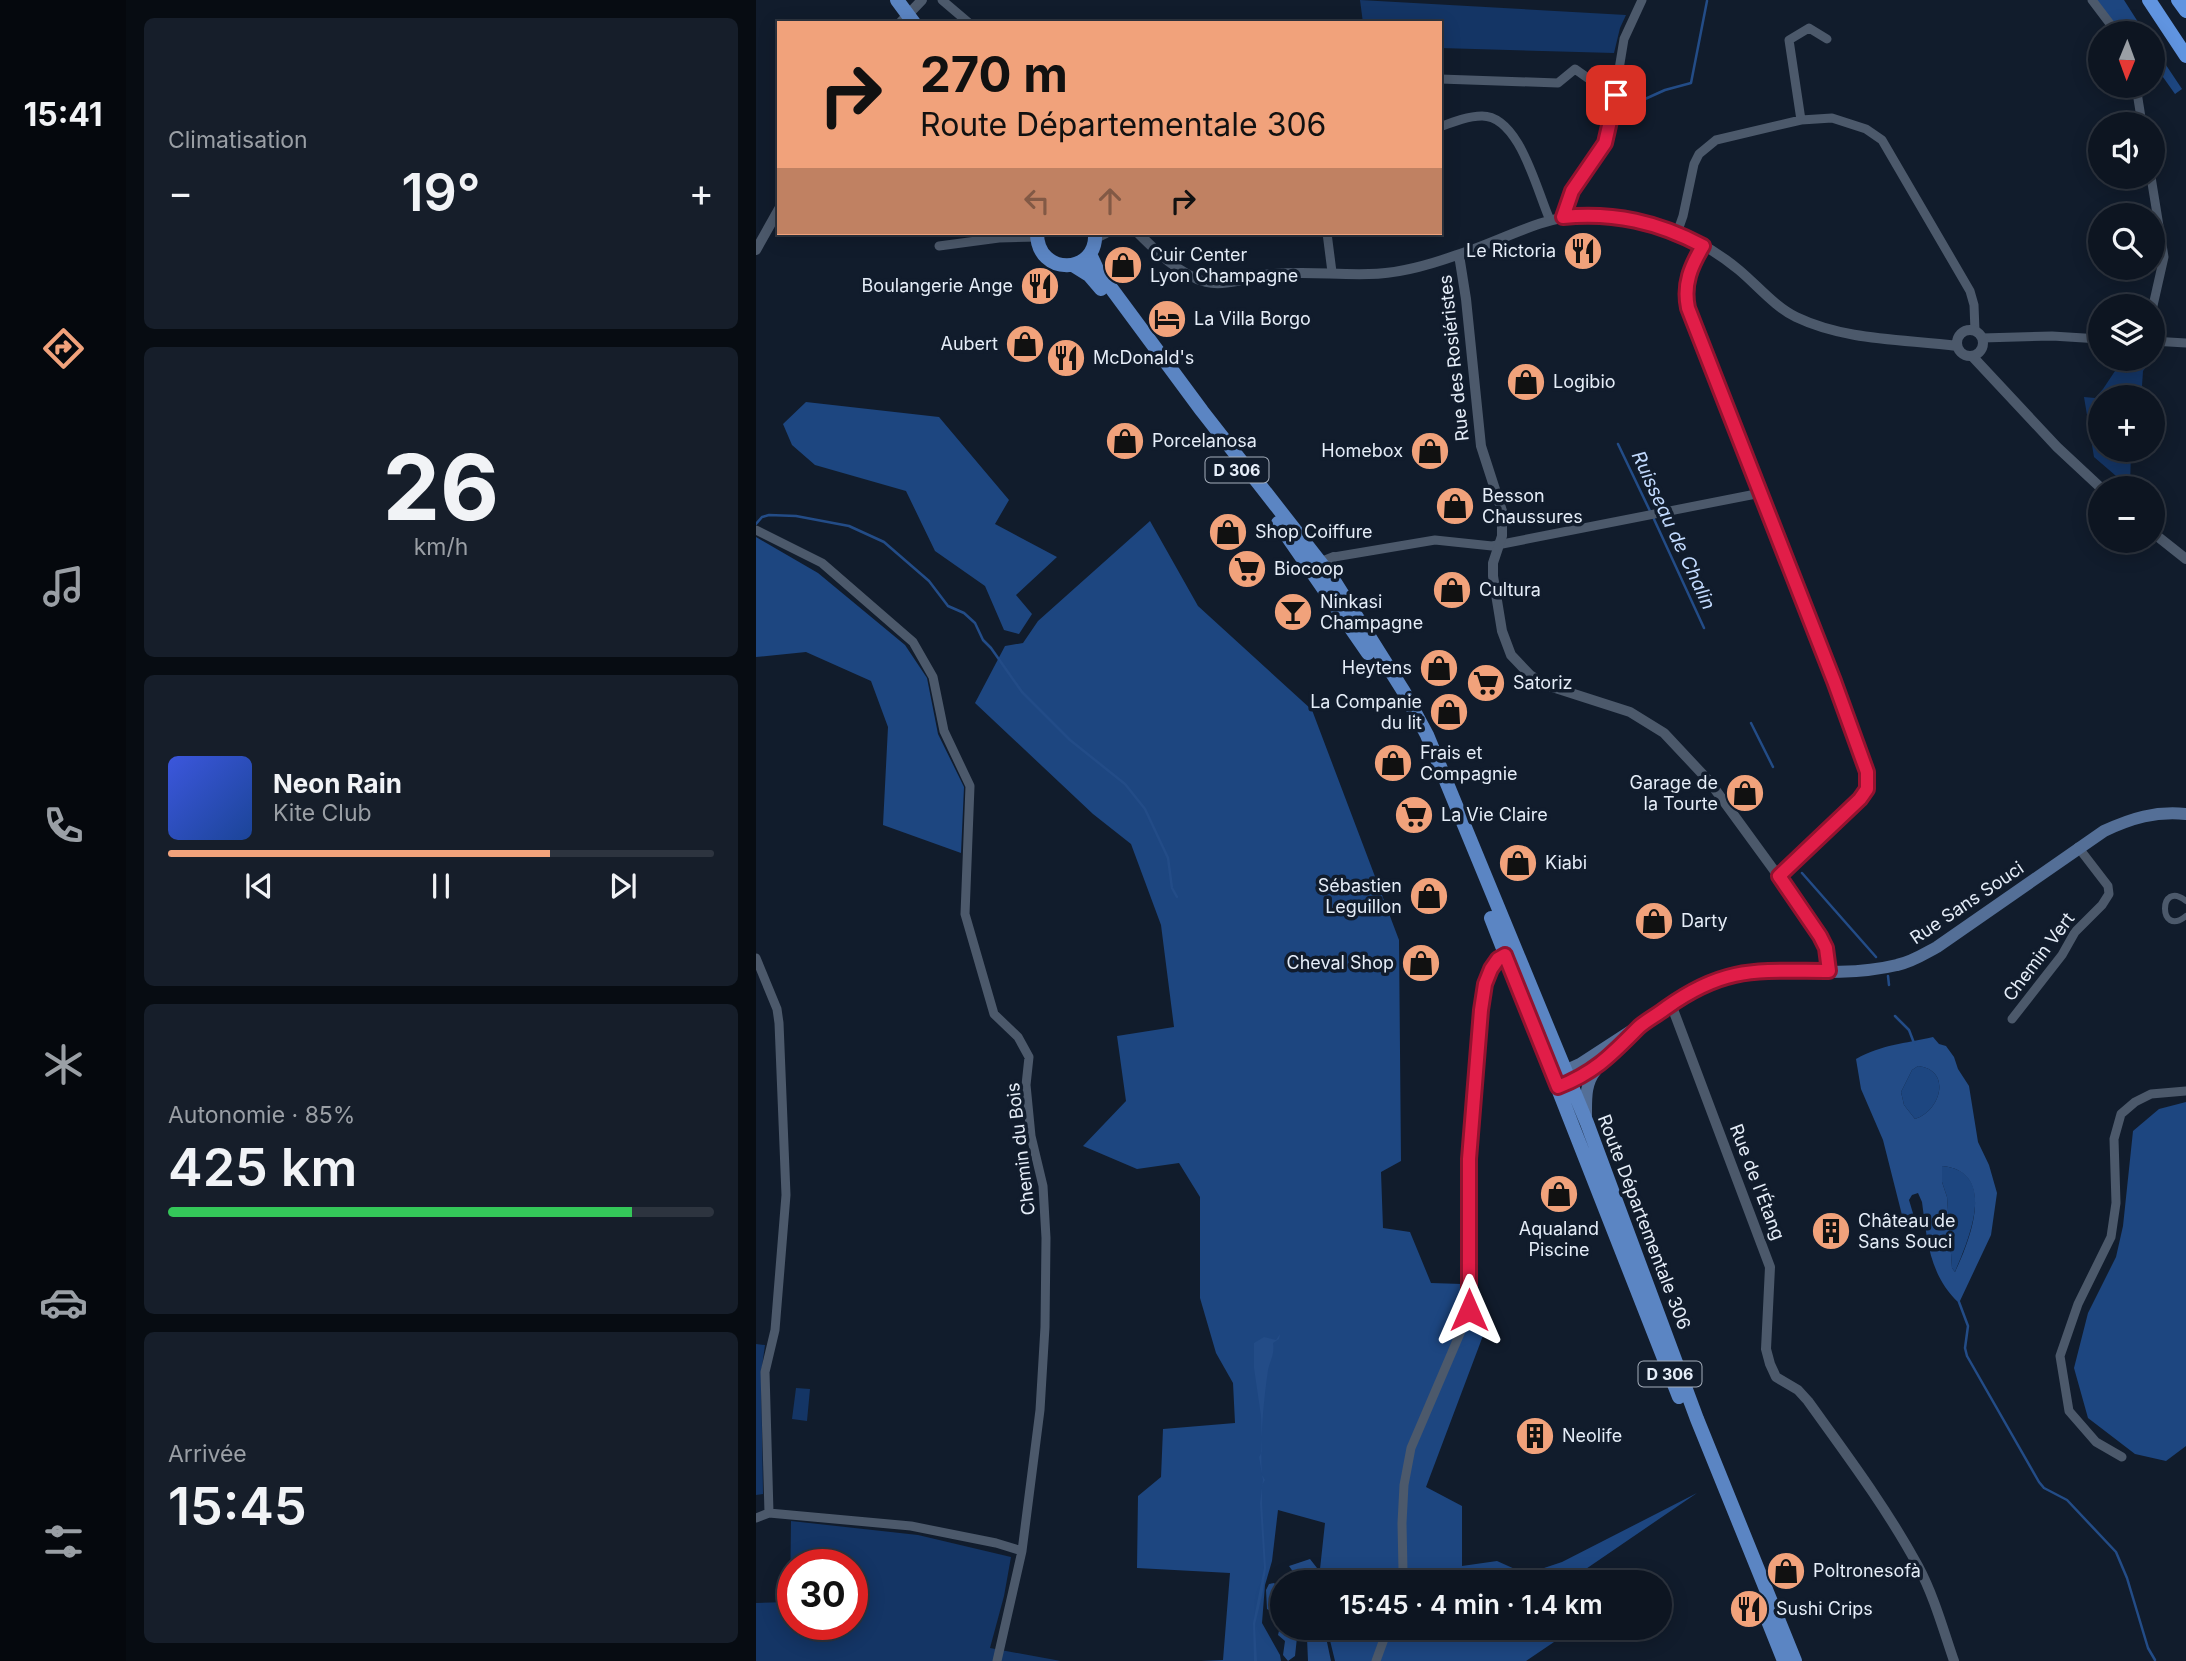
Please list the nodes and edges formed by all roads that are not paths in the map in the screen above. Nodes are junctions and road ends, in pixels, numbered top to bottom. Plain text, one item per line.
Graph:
1 (887, 0) edge
2 (897, 0) edge
3 (922, 0) edge
4 (942, 0) edge
5 (1642, 0) edge
6 (2092, 0) edge
7 (2149, 0) edge
8 (906, 21) edge
9 (967, 21) edge
10 (2108, 21) edge
11 (1827, 39) dead end
12 (2183, 53) edge
13 (1619, 71) junction
14 (1442, 79) edge
15 (1801, 120) junction
16 (1442, 126) edge
17 (2153, 189) edge
18 (777, 213) edge
19 (1563, 217) junction
20 (1550, 220) junction
21 (1677, 233) junction
22 (1037, 235) edge
23 (1099, 235) edge
24 (1137, 235) edge
25 (1327, 235) edge
26 (939, 246) dead end
27 (1703, 246) junction
28 (756, 250) edge
29 (1090, 254) junction
30 (1459, 255) junction
31 (1073, 265) junction
32 (1332, 272) junction
33 (2156, 294) edge
34 (1975, 333) junction
35 (2088, 338) edge
36 (1958, 342) junction
37 (2165, 342) edge
38 (2186, 343) edge
39 (1976, 354) junction
40 (2088, 477) edge
41 (1761, 493) junction
42 (756, 530) edge
43 (2165, 542) edge
44 (1500, 544) junction
45 (2186, 559) edge
46 (1321, 562) junction
47 (2186, 814) edge
48 (2078, 847) junction
49 (1779, 876) junction
50 (2185, 899) edge
51 (2186, 916) edge
52 (1510, 952) junction
53 (756, 958) edge
54 (1829, 971) junction
55 (1671, 1004) junction
56 (2012, 1019) dead end
57 (1640, 1027) junction
58 (1603, 1062) junction
59 (1564, 1081) junction
60 (2186, 1091) edge
61 (1587, 1123) junction
62 (2122, 1457) dead end
63 (769, 1513) junction
64 (756, 1518) edge
65 (1022, 1551) junction
66 (1403, 1570) edge
67 (1384, 1640) edge
68 (997, 1661) edge
69 (1376, 1661) edge
70 (1784, 1661) edge
71 (1795, 1661) edge
72 (1954, 1661) edge

1 - 8 main road
2 - 8 main road
3 - 8 street
4 - 9 street
5 - 13 street
6 - 10 street
7 - 12 highway
11 - 15 street
13 - 14 street
13 - 19 street
15 - 21 street
15 - 34 street
16 - 20 street
17 - 33 street
18 - 28 street
19 - 20 street
19 - 21 street
20 - 30 street
21 - 27 street
22 - 26 street
22 - 31 main road
23 - 29 main road
24 - 32 street
25 - 32 street
27 - 36 street
27 - 41 street
29 - 31 main road
29 - 46 main road, D 306
30 - 32 street
30 - 44 street, Rue des Rosiéristes
31 - 46 main road, D 306
34 - 35 street
34 - 36 street
34 - 39 street
36 - 39 street
37 - 38 street
39 - 40 street
41 - 44 street
41 - 49 street
42 - 65 street, Chemin du Bois
43 - 45 street
44 - 46 street
44 - 49 street, Rue des Rosiéristes
46 - 52 main road, D 306
47 - 48 main road, Rue Sans Souci
48 - 54 main road, Rue Sans Souci
48 - 56 street, Chemin Vert
49 - 54 street, Rue des Rosiéristes
50 - 51 street
52 - 59 main road, Route Départementale 306 / D 306
52 - 66 street
53 - 63 street
54 - 55 main road, Rue Sans Souci
55 - 57 main road, Rue Sans Souci
55 - 72 street, Rue de l'Étang
57 - 58 main road, Rue Sans Souci
57 - 59 main road, Rue Sans Souci
58 - 59 main road, Rue Sans Souci
58 - 61 main road
59 - 61 main road, Route Départementale 306 / D 306
59 - 70 main road, Route Départementale 306 / D 306
60 - 62 street
61 - 71 main road, Route Départementale 306 / D 306
63 - 64 street
63 - 65 street
65 - 68 street, Chemin du Bois
67 - 69 street

